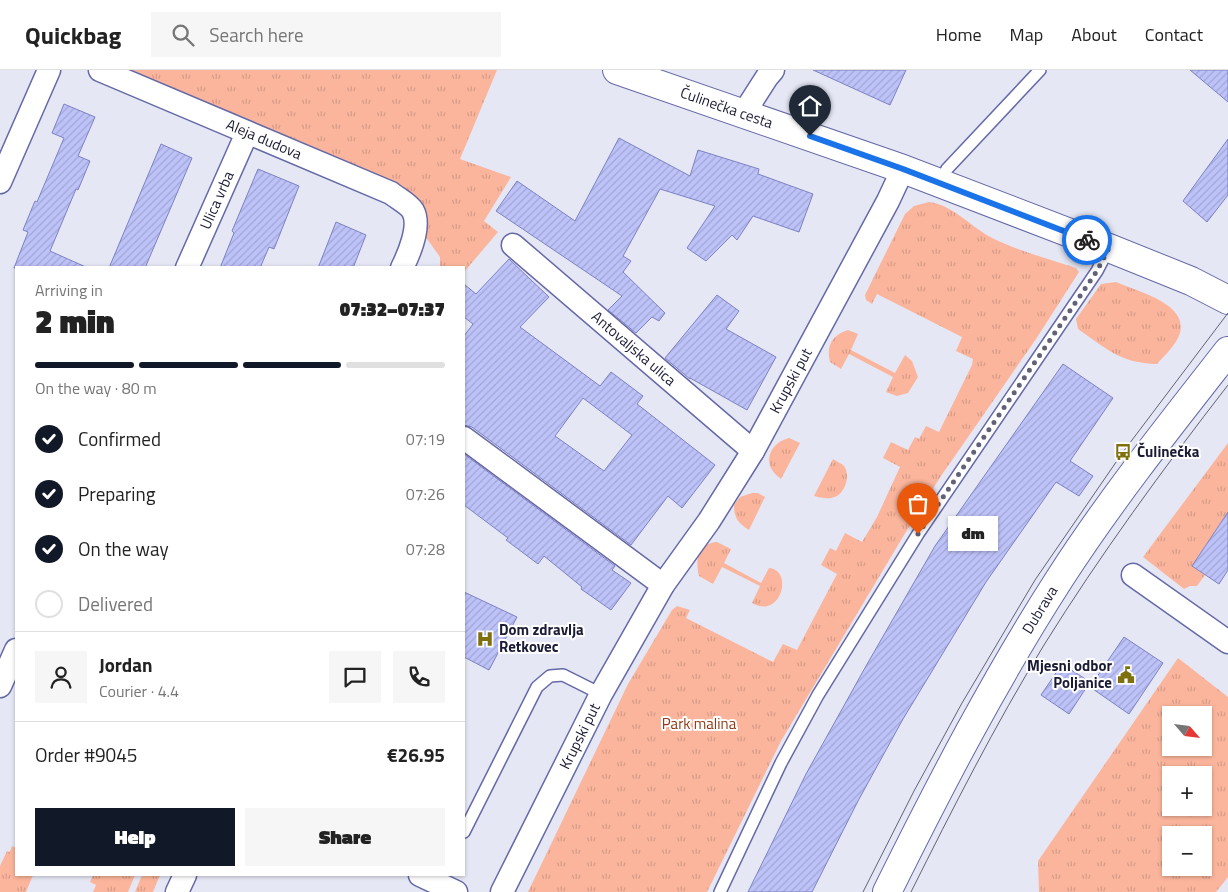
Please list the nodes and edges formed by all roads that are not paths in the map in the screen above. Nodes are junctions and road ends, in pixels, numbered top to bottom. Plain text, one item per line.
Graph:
1 (49, 70) edge
2 (100, 70) edge
3 (616, 70) edge
4 (773, 70) edge
5 (1040, 70) edge
6 (744, 113) junction
7 (246, 133) junction
8 (903, 169) junction
9 (0, 182) edge
10 (940, 183) junction
11 (513, 245) dead end
12 (1109, 248) junction
13 (188, 266) edge
14 (403, 266) edge
15 (1228, 300) edge
16 (1228, 350) edge
17 (465, 439) edge
18 (753, 451) junction
19 (1133, 575) dead end
20 (663, 585) junction
21 (1228, 642) edge
22 (15, 656) edge
23 (0, 686) edge
24 (0, 690) edge
25 (601, 694) junction
26 (15, 697) edge
27 (467, 817) edge
28 (185, 876) edge
29 (422, 876) edge
30 (177, 892) edge
31 (456, 892) edge
32 (502, 892) edge
33 (720, 892) edge
34 (887, 892) edge

1 - 9 street
2 - 7 street, Aleja dudova
3 - 6 main road, Čulinečka cesta
4 - 6 street
5 - 10 lane
6 - 8 main road, Čulinečka cesta
7 - 13 street, Ulica vrba
7 - 14 street, Aleja dudova
8 - 10 main road, Čulinečka cesta
8 - 18 street, Krupski put
10 - 12 main road, Čulinečka cesta
11 - 18 street, Antovaljska ulica
12 - 15 main road, Čulinečka cesta
12 - 33 lane
16 - 34 main road, Dubrava
17 - 20 street
18 - 20 street, Krupski put
19 - 21 street
20 - 25 street, Krupski put
22 - 23 street
24 - 26 street
25 - 27 lane
25 - 32 street, Krupski put
28 - 30 street
29 - 31 street

